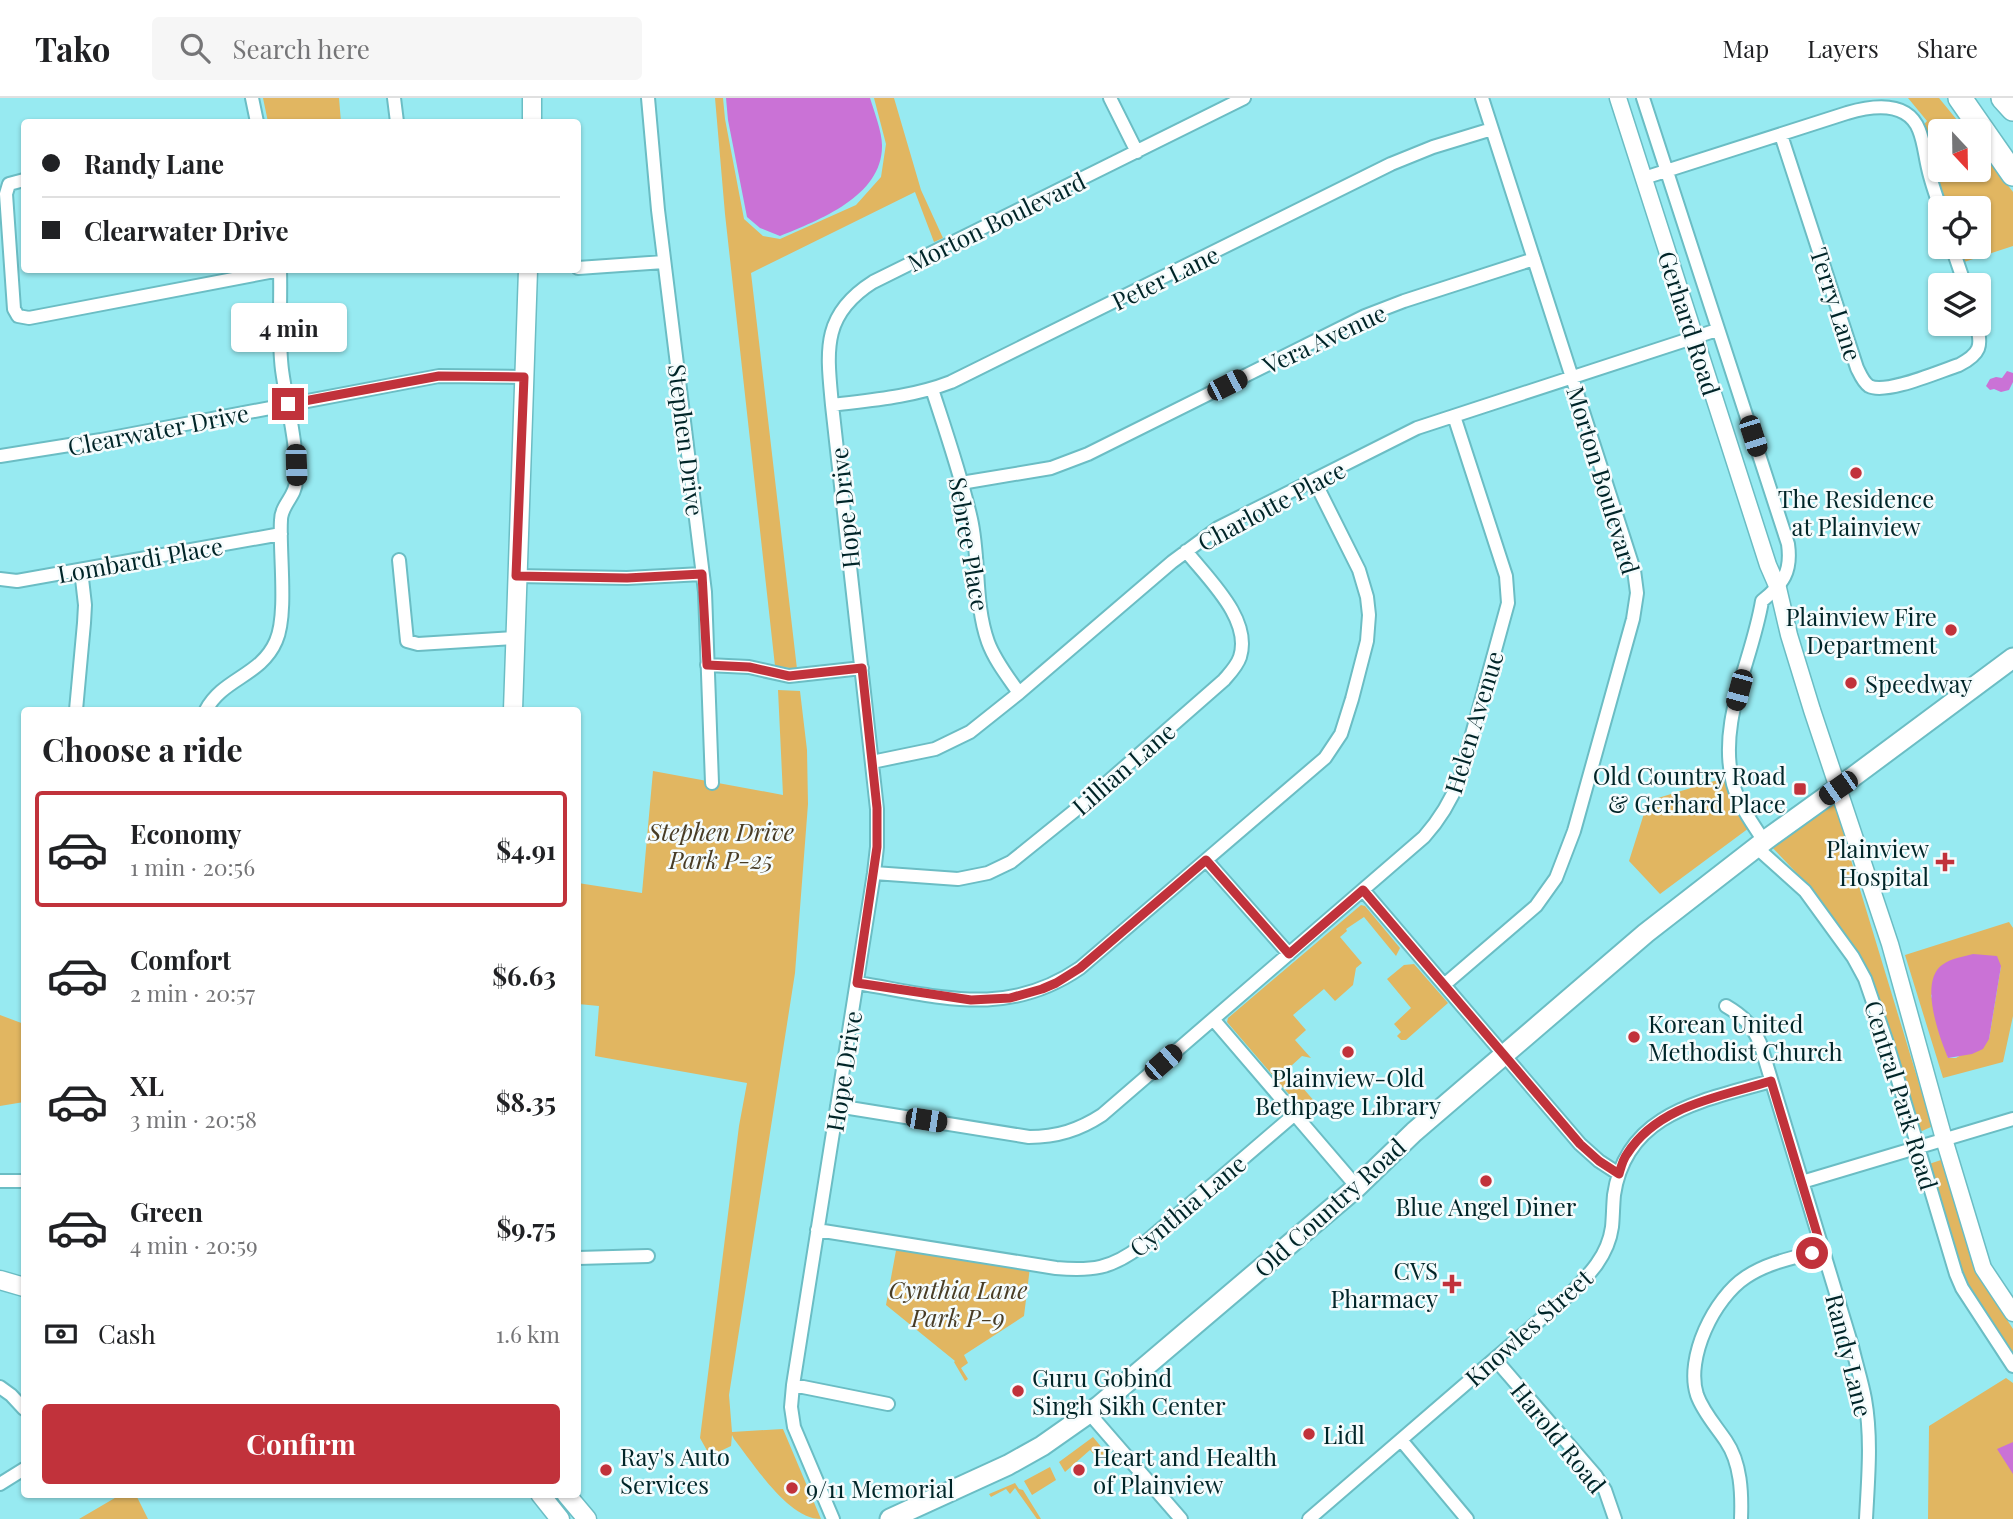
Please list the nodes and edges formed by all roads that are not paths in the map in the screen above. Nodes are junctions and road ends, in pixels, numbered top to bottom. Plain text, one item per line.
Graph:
1 (252, 98) edge
2 (394, 98) edge
3 (532, 98) edge
4 (648, 98) edge
5 (1110, 98) edge
6 (1244, 98) edge
7 (1482, 98) edge
8 (1618, 98) edge
9 (1643, 98) edge
10 (1960, 98) edge
11 (1970, 98) edge
12 (2003, 98) edge
13 (2013, 109) edge
14 (256, 119) edge
15 (397, 119) edge
16 (532, 119) edge
17 (1492, 129) junction
18 (1781, 135) junction
19 (2013, 147) edge
20 (1137, 152) junction
21 (1666, 173) junction
22 (2013, 173) edge
23 (1644, 178) junction
24 (21, 181) edge
25 (1936, 196) edge
26 (1534, 259) junction
27 (664, 262) junction
28 (581, 268) edge
29 (264, 273) edge
30 (280, 273) edge
31 (528, 273) edge
32 (1717, 330) junction
33 (1980, 336) edge
34 (1694, 337) junction
35 (524, 377) junction
36 (1572, 377) junction
37 (932, 389) junction
38 (288, 404) junction
39 (832, 405) junction
40 (1454, 416) junction
41 (0, 456) edge
42 (1314, 480) junction
43 (961, 483) junction
44 (281, 534) junction
45 (1186, 551) junction
46 (399, 560) dead end
47 (81, 570) junction
48 (702, 574) junction
49 (516, 576) junction
50 (0, 579) edge
51 (1778, 588) junction
52 (514, 638) junction
53 (2013, 658) edge
54 (707, 665) junction
55 (862, 668) junction
56 (1019, 693) junction
57 (76, 707) edge
58 (208, 707) edge
59 (513, 707) edge
60 (872, 762) junction
61 (712, 783) dead end
62 (1838, 788) junction
63 (1760, 844) junction
64 (1206, 860) junction
65 (874, 873) junction
66 (1363, 890) junction
67 (1289, 954) junction
68 (857, 983) junction
69 (1444, 985) junction
70 (1726, 1006) dead end
71 (1213, 1019) junction
72 (1504, 1054) junction
73 (1771, 1081) junction
74 (838, 1106) junction
75 (1295, 1114) junction
76 (2013, 1118) edge
77 (1944, 1139) junction
78 (1918, 1147) junction
79 (1619, 1174) junction
80 (0, 1181) edge
81 (21, 1181) edge
82 (1802, 1182) junction
83 (1357, 1186) junction
84 (817, 1230) junction
85 (1822, 1250) junction
86 (648, 1256) dead end
87 (581, 1258) edge
88 (0, 1280) edge
89 (21, 1286) edge
90 (2013, 1313) edge
91 (1495, 1359) junction
92 (2013, 1366) edge
93 (793, 1385) junction
94 (0, 1387) edge
95 (888, 1404) dead end
96 (21, 1406) edge
97 (1089, 1413) junction
98 (1401, 1440) junction
99 (21, 1471) edge
100 (0, 1484) edge
101 (548, 1498) edge
102 (569, 1498) edge
103 (560, 1519) edge
104 (587, 1519) edge
105 (833, 1519) edge
106 (890, 1519) edge
107 (1181, 1519) edge
108 (1309, 1519) edge
109 (1467, 1519) edge
110 (1615, 1519) edge
111 (1741, 1519) edge
112 (1866, 1519) edge

1 - 14 street
2 - 15 street
3 - 16 main road
4 - 27 street, Stephen Drive
5 - 20 street
6 - 20 street, Morton Boulevard
7 - 17 street, Morton Boulevard
8 - 23 street, Gerhard Road
9 - 21 street, Central Park Road
10 - 22 highway
11 - 19 highway
12 - 13 highway
17 - 26 street, Morton Boulevard
17 - 37 street, Peter Lane
18 - 21 street
18 - 25 street
18 - 33 street, Terry Lane
20 - 39 street, Morton Boulevard
21 - 23 street
21 - 32 street, Central Park Road
23 - 34 street, Gerhard Road
24 - 29 street
26 - 36 street, Morton Boulevard
26 - 43 street, Vera Avenue
27 - 28 street
27 - 48 street, Stephen Drive
30 - 38 street
31 - 35 main road
32 - 34 street, Charlotte Place
32 - 51 street, Central Park Road
34 - 36 street, Charlotte Place
34 - 51 street, Gerhard Road
35 - 38 street, Clearwater Drive
35 - 49 main road
36 - 40 street, Charlotte Place
36 - 69 street, Morton Boulevard
37 - 39 street, Peter Lane
37 - 43 street, Sebree Place
38 - 41 street, Clearwater Drive
38 - 44 street
39 - 55 street, Hope Drive
40 - 42 street, Charlotte Place
40 - 66 street, Helen Avenue
42 - 45 street, Charlotte Place
42 - 64 street
43 - 56 street, Sebree Place
44 - 47 street, Lombardi Place
44 - 58 street
45 - 56 street, Charlotte Place
45 - 65 street, Lillian Lane
46 - 52 street
47 - 50 street, Lombardi Place
47 - 57 street
48 - 49 street
48 - 54 street, Stephen Drive
49 - 52 main road
51 - 62 street, Gerhard Road
51 - 63 street, Central Park Road
52 - 59 main road
53 - 62 main road, Old Country Road
54 - 55 street
54 - 61 street, Stephen Drive
55 - 60 street, Hope Drive
56 - 60 street, Charlotte Place
60 - 65 street, Hope Drive
62 - 63 main road, Old Country Road
62 - 77 street, Central Park Road
63 - 72 main road, Old Country Road
63 - 78 street, Central Park Road
64 - 67 street
64 - 68 street
65 - 68 street, Hope Drive
66 - 67 street, Helen Avenue
66 - 69 street
67 - 71 street, Helen Avenue
68 - 74 street, Hope Drive
69 - 72 street
70 - 73 street, Randy Lane
71 - 74 street, Helen Avenue
71 - 75 street
72 - 79 street
72 - 83 main road, Old Country Road
73 - 79 street, Knowles Street
73 - 82 street, Randy Lane
74 - 84 street, Hope Drive
75 - 83 street
75 - 84 street, Cynthia Lane
76 - 77 street
77 - 78 street
77 - 90 street, Central Park Road
78 - 82 street
78 - 92 street, Central Park Road
79 - 91 street, Knowles Street
80 - 81 street
82 - 85 street, Randy Lane
83 - 97 main road, Old Country Road
84 - 93 street, Hope Drive
85 - 111 street
85 - 112 street, Randy Lane
86 - 87 street
88 - 89 main road
91 - 98 street, Knowles Street
91 - 110 street, Harold Road
93 - 95 street
93 - 105 street, Hope Drive
94 - 96 street
97 - 106 main road, Old Country Road
97 - 107 street
98 - 108 street, Knowles Street
98 - 109 street
99 - 100 street
101 - 103 main road
102 - 104 main road

